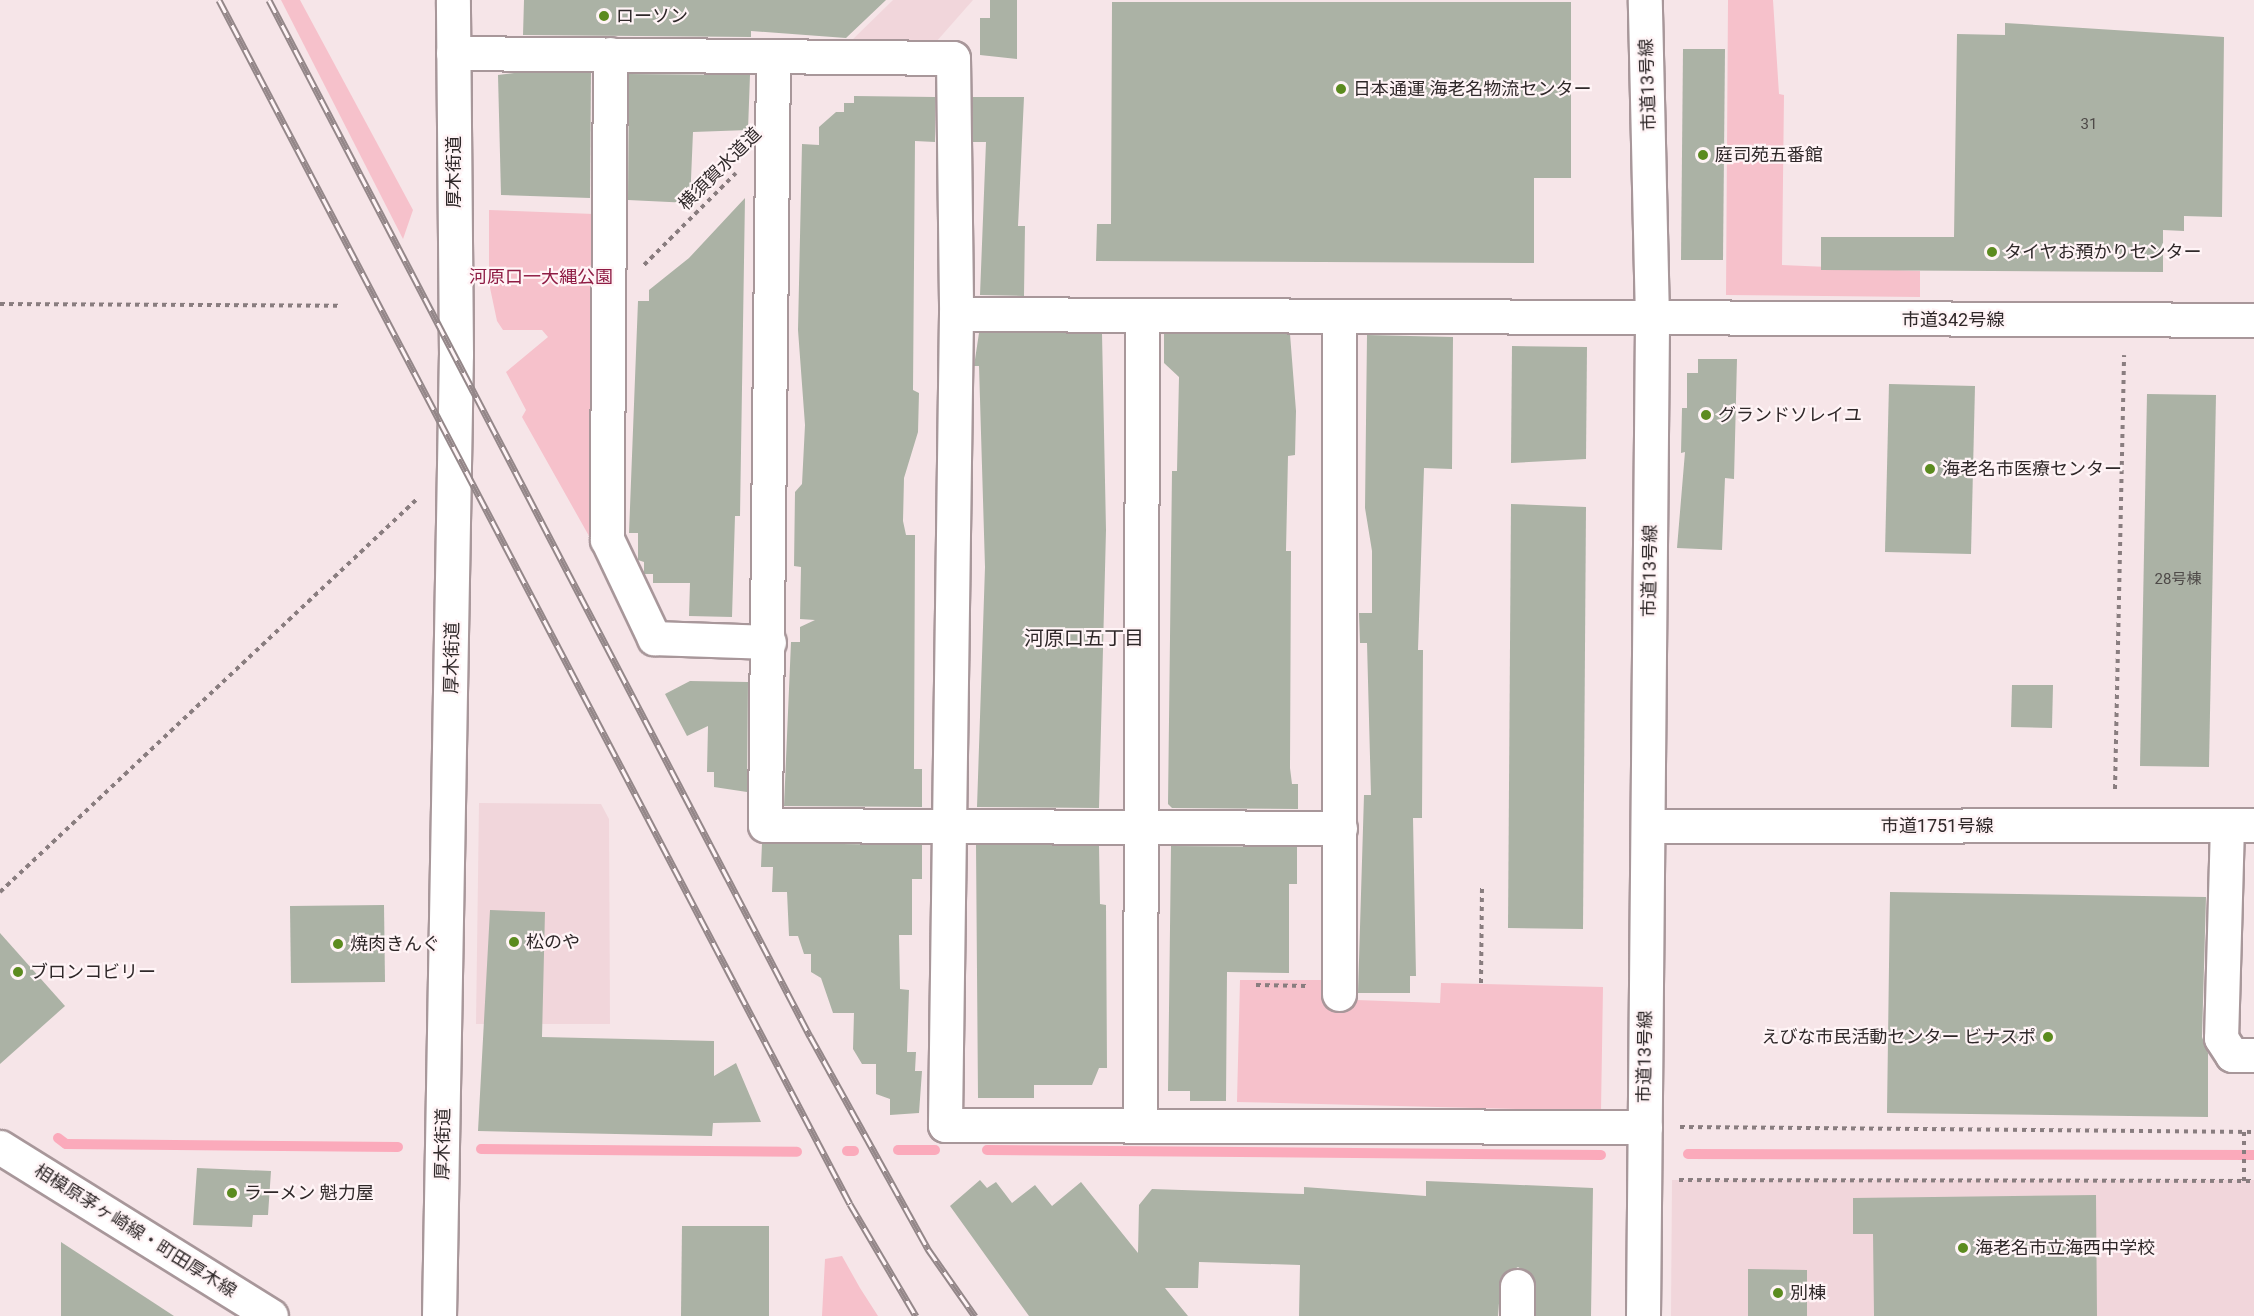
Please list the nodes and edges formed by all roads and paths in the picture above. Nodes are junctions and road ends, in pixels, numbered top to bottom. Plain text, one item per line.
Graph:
1 (453, 0) edge
2 (1645, 0) edge
3 (453, 53) junction
4 (610, 54) junction
5 (773, 56) junction
6 (772, 136) junction
7 (609, 300) junction
8 (0, 304) edge
9 (341, 306) dead end
10 (956, 314) junction
11 (1142, 315) junction
12 (1340, 316) junction
13 (1653, 320) junction
14 (2125, 320) junction
15 (2254, 320) edge
16 (418, 498) dead end
17 (769, 642) junction
18 (2240, 825) edge
19 (945, 826) junction
20 (1648, 826) junction
21 (2115, 826) junction
22 (1141, 827) junction
23 (1340, 828) junction
24 (1482, 886) dead end
25 (0, 892) edge
26 (1481, 983) dead end
27 (1256, 985) dead end
28 (1339, 990) joint
29 (2254, 1055) edge
30 (1140, 1124) junction
31 (1652, 1132) junction
32 (2244, 1132) junction
33 (2254, 1132) edge
34 (0, 1147) edge
35 (1655, 1180) junction
36 (2254, 1180) edge
37 (2244, 1181) junction
38 (271, 1316) edge
39 (439, 1316) edge
40 (1643, 1316) edge

1 - 3 street, 厚木街道
2 - 13 street, 市道13号線
3 - 4 street
3 - 39 street, 厚木街道
4 - 5 street
4 - 7 street
5 - 6 street
5 - 10 street
6 - 7 path, 横須賀水道道
6 - 17 street
7 - 17 street
8 - 9 path
10 - 11 street, 市道342号線
10 - 19 street
11 - 12 street, 市道342号線
11 - 22 street
12 - 13 street, 市道342号線
12 - 23 street
13 - 14 street, 市道342号線
13 - 20 street, 市道13号線
14 - 15 street, 市道342号線
14 - 21 path
16 - 25 path
17 - 19 street
18 - 21 street, 市道1751号線
18 - 29 street
19 - 22 street
19 - 30 street
20 - 21 street, 市道1751号線
20 - 31 street, 市道13号線
22 - 23 street
22 - 30 street
23 - 28 street
24 - 26 path
27 - 28 path
30 - 31 street
31 - 32 path
31 - 35 street, 市道13号線
32 - 33 path
32 - 37 path
34 - 38 street, 相模原茅ヶ崎線・町田厚木線
35 - 37 path
35 - 40 street
36 - 37 path

